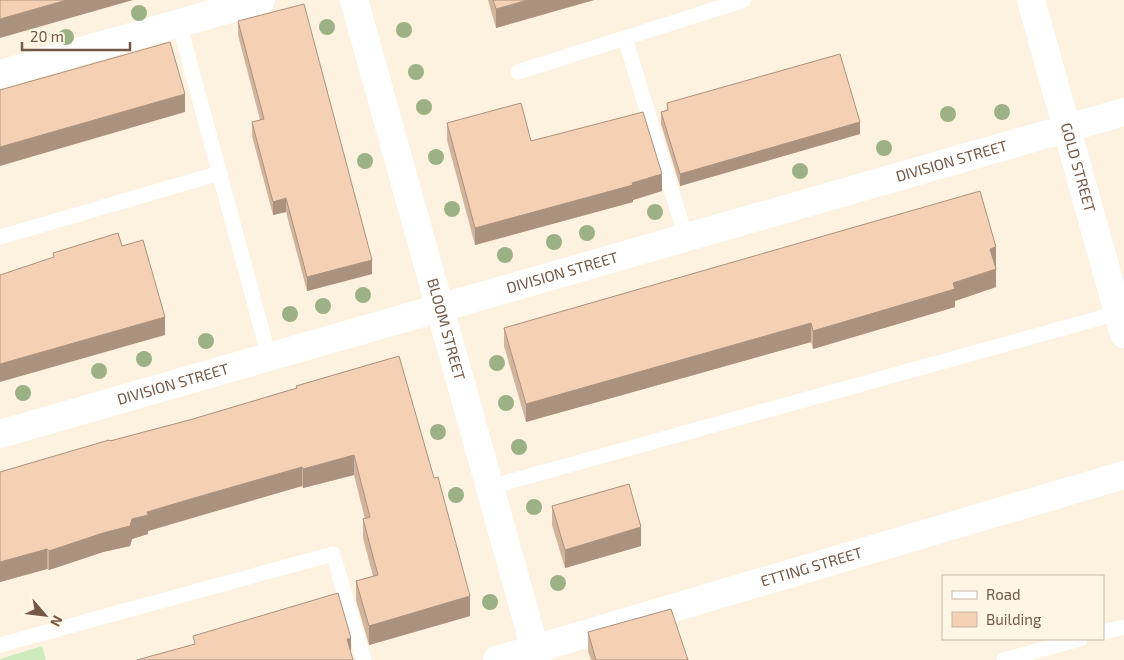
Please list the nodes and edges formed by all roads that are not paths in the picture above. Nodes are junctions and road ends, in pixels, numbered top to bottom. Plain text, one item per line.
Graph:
1 (261, 0) edge
2 (354, 0) edge
3 (744, 0) edge
4 (1031, 0) edge
5 (179, 23) junction
6 (625, 38) junction
7 (518, 72) dead end
8 (0, 74) edge
9 (1124, 112) edge
10 (1067, 128) junction
11 (220, 173) junction
12 (0, 237) edge
13 (686, 238) junction
14 (440, 308) junction
15 (1121, 324) edge
16 (269, 357) junction
17 (0, 434) edge
18 (1124, 476) edge
19 (490, 486) junction
20 (1124, 627) edge
21 (1104, 632) edge
22 (1076, 640) edge
23 (0, 644) edge
24 (536, 655) edge
25 (364, 660) edge
26 (497, 660) edge
27 (1004, 660) edge

1 - 5 street
2 - 14 street, BLOOM STREET
3 - 6 lane
4 - 10 street, GOLD STREET
5 - 8 street
5 - 11 lane
6 - 7 lane
6 - 13 lane
9 - 10 street, DIVISION STREET
10 - 13 street, DIVISION STREET
10 - 15 street, GOLD STREET
11 - 12 lane
11 - 16 lane
13 - 14 street, DIVISION STREET
14 - 16 street, DIVISION STREET
14 - 19 street, BLOOM STREET
15 - 19 lane
16 - 17 street, DIVISION STREET
18 - 24 street, ETTING STREET
19 - 24 street, BLOOM STREET
20 - 21 lane
22 - 27 lane
23 - 25 lane
24 - 26 street, ETTING STREET

